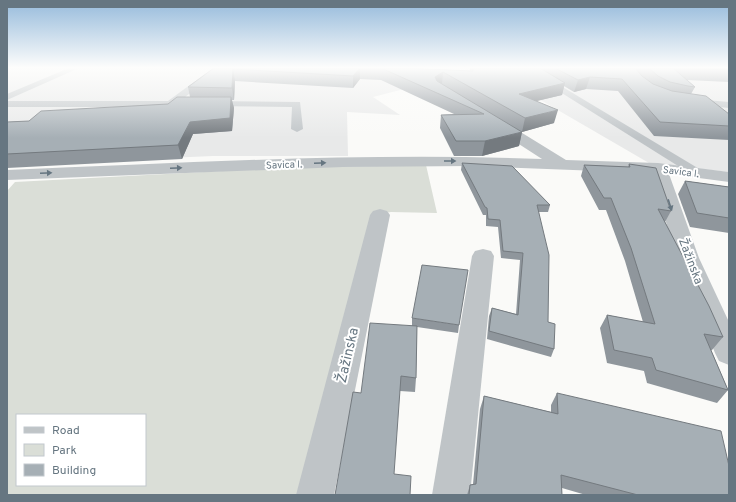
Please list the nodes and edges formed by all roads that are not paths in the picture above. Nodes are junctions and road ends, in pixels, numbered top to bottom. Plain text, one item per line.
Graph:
1 (20, 91) edge
2 (187, 91) edge
3 (565, 91) edge
4 (7, 97) edge
5 (684, 101) edge
6 (7, 104) edge
7 (170, 104) junction
8 (729, 105) edge
9 (487, 118) edge
10 (297, 129) dead end
11 (561, 164) junction
12 (658, 168) junction
13 (699, 173) junction
14 (7, 175) edge
15 (729, 177) edge
16 (380, 215) dead end
17 (483, 256) dead end
18 (729, 353) edge
19 (315, 495) edge
20 (451, 495) edge

1 - 4 lane
2 - 7 lane
3 - 13 lane
5 - 8 lane
6 - 7 lane
7 - 10 lane
9 - 11 street, Savica I.
11 - 12 street, Savica I.
14 -> 11 street, Savica I.
12 - 13 street, Savica I.
12 -> 18 street, Žažinska
13 - 15 street, Savica I.
16 - 19 street, Žažinska
17 - 20 street

